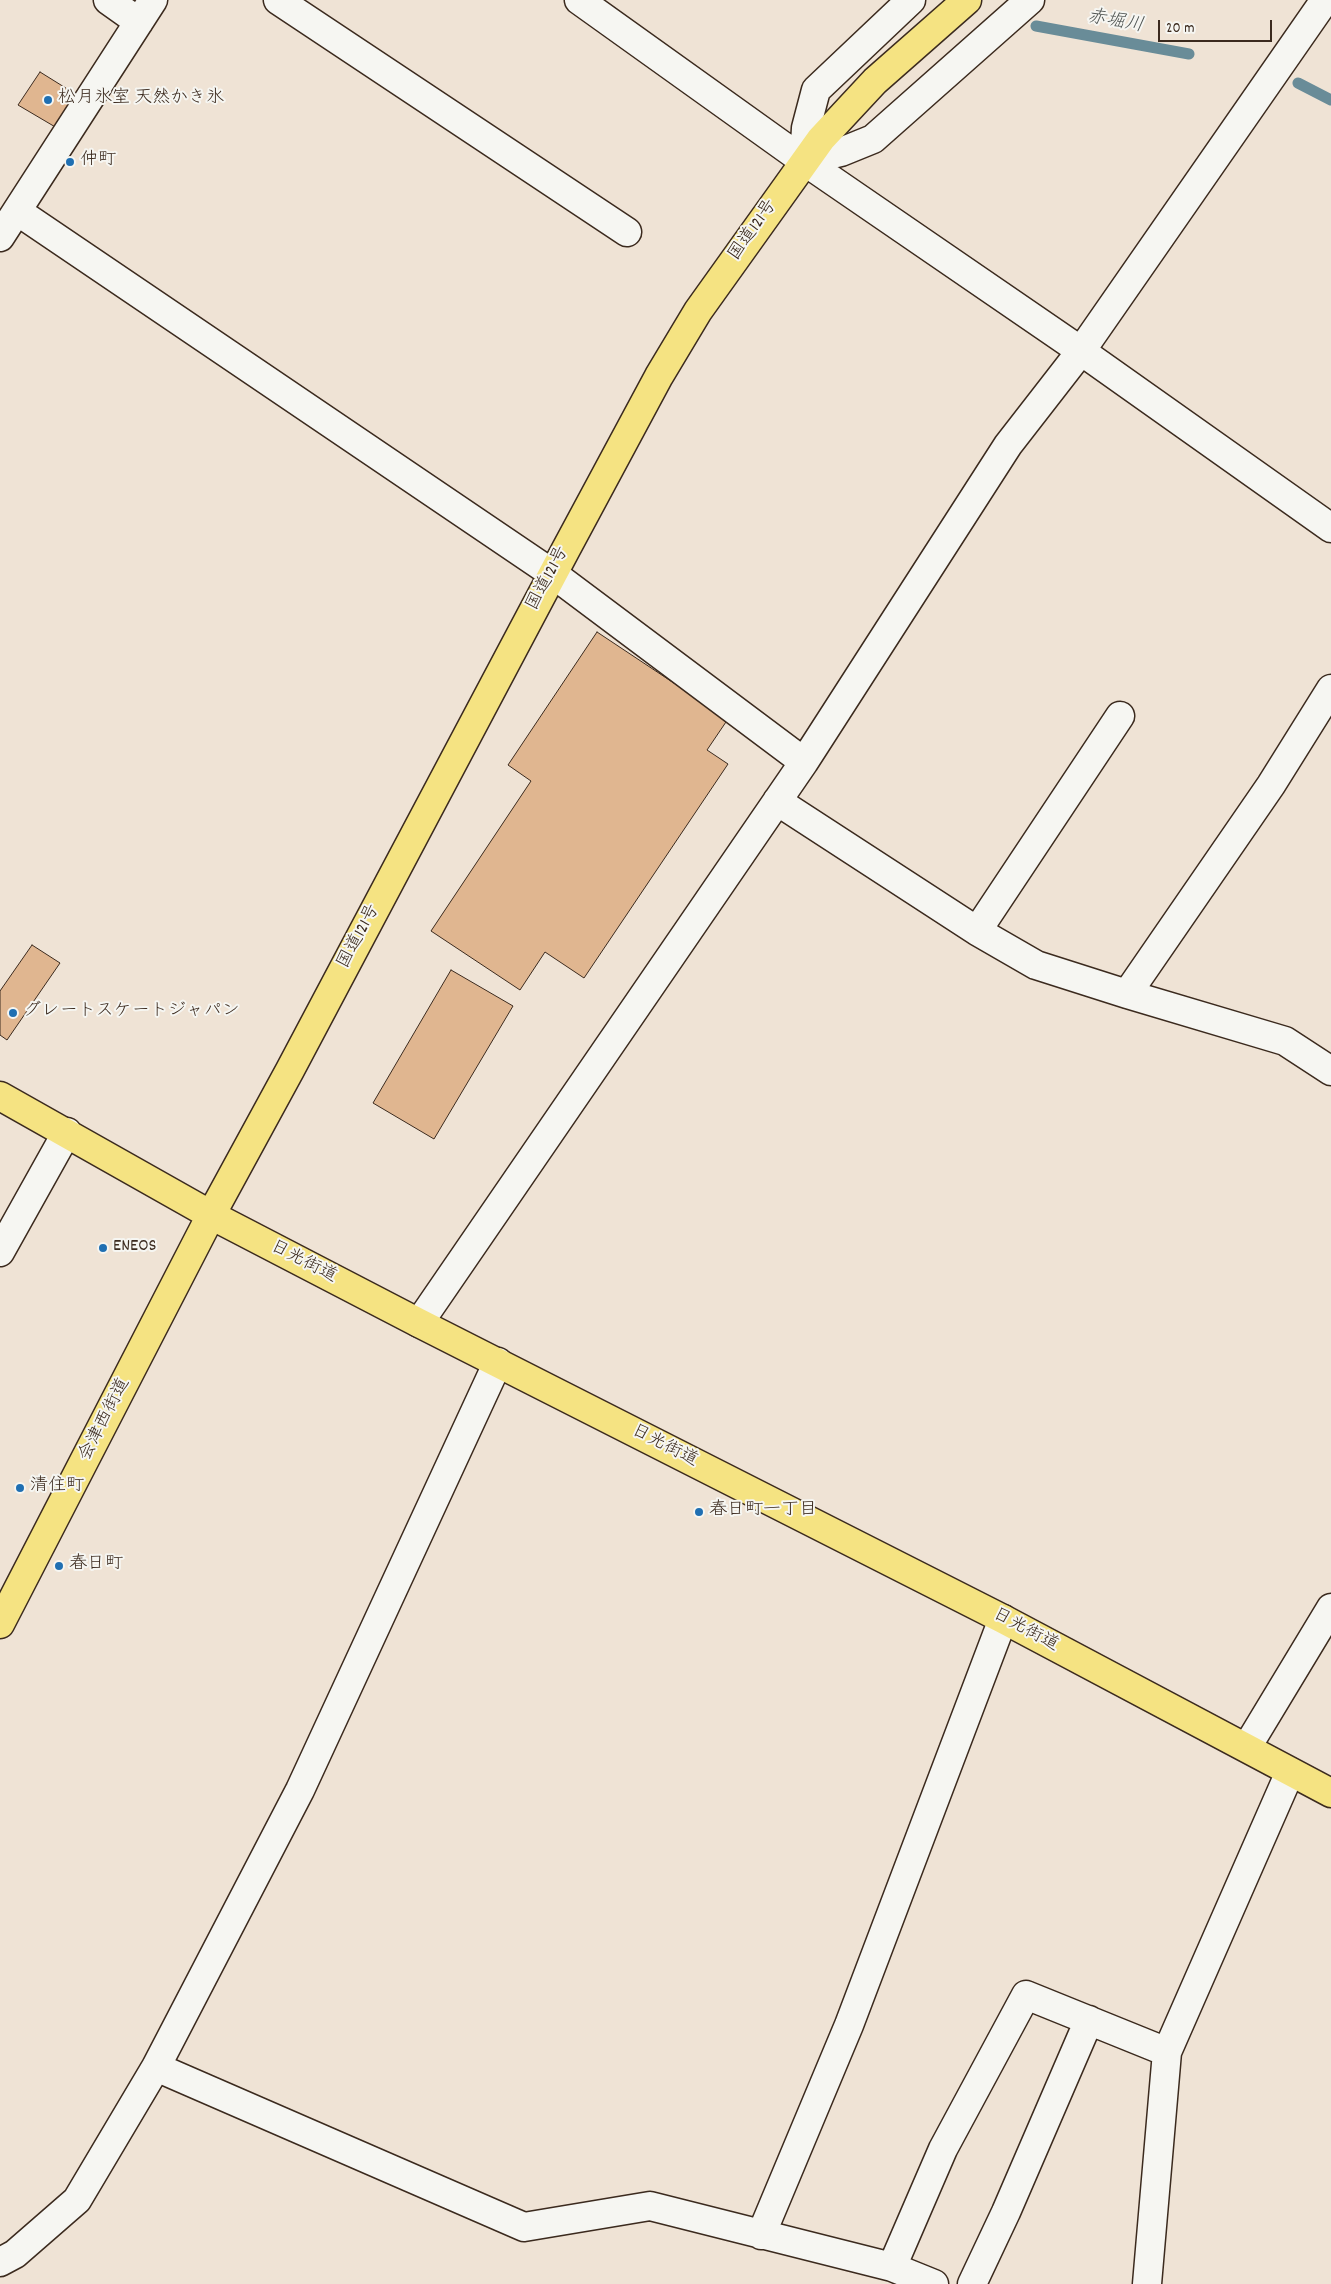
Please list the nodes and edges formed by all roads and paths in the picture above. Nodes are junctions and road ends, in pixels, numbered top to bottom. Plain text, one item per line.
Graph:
1 (108, 0) edge
2 (278, 0) edge
3 (579, 0) edge
4 (911, 0) edge
5 (967, 0) edge
6 (1030, 0) edge
7 (1325, 0) edge
8 (146, 11) edge
9 (804, 161) junction
10 (17, 211) junction
11 (627, 232) dead end
12 (0, 236) edge
13 (1081, 352) junction
14 (1331, 528) edge
15 (553, 574) junction
16 (1331, 689) edge
17 (1120, 716) dead end
18 (804, 762) junction
19 (777, 801) junction
20 (977, 931) junction
21 (1127, 994) junction
22 (1331, 1071) edge
23 (0, 1096) edge
24 (66, 1132) junction
25 (210, 1215) junction
26 (0, 1252) edge
27 (419, 1323) junction
28 (498, 1362) junction
29 (1331, 1608) edge
30 (1003, 1619) junction
31 (0, 1624) edge
32 (1247, 1747) junction
33 (1290, 1772) junction
34 (1331, 1793) edge
35 (1090, 2020) junction
36 (1168, 2052) junction
37 (156, 2067) junction
38 (761, 2235) junction
39 (0, 2262) edge
40 (892, 2267) junction
41 (934, 2284) edge
42 (972, 2284) edge
43 (1147, 2284) edge

1 - 8 street
2 - 11 street
3 - 9 street
4 - 9 street
5 - 9 highway, 国道121号
6 - 9 street
7 - 13 street
8 - 10 street
9 - 13 street
9 - 15 highway, 国道121号
10 - 12 street
10 - 15 street
13 - 14 street
13 - 18 street
15 - 18 street
15 - 25 highway, 国道121号
16 - 21 street
17 - 20 street
18 - 19 street
19 - 20 street
19 - 27 street
20 - 21 street
21 - 22 street
23 - 24 highway, 日光街道
24 - 25 highway, 日光街道
24 - 26 street
25 - 27 highway, 日光街道
25 - 31 highway, 会津西街道
27 - 28 highway, 日光街道
28 - 30 highway, 日光街道
28 - 37 street
29 - 32 street
30 - 32 highway, 日光街道
30 - 38 street
32 - 33 highway, 日光街道
33 - 34 highway, 日光街道
33 - 36 street
35 - 36 street
35 - 40 street
35 - 42 street
36 - 43 street
37 - 38 street
37 - 39 street
38 - 40 street
40 - 41 street

